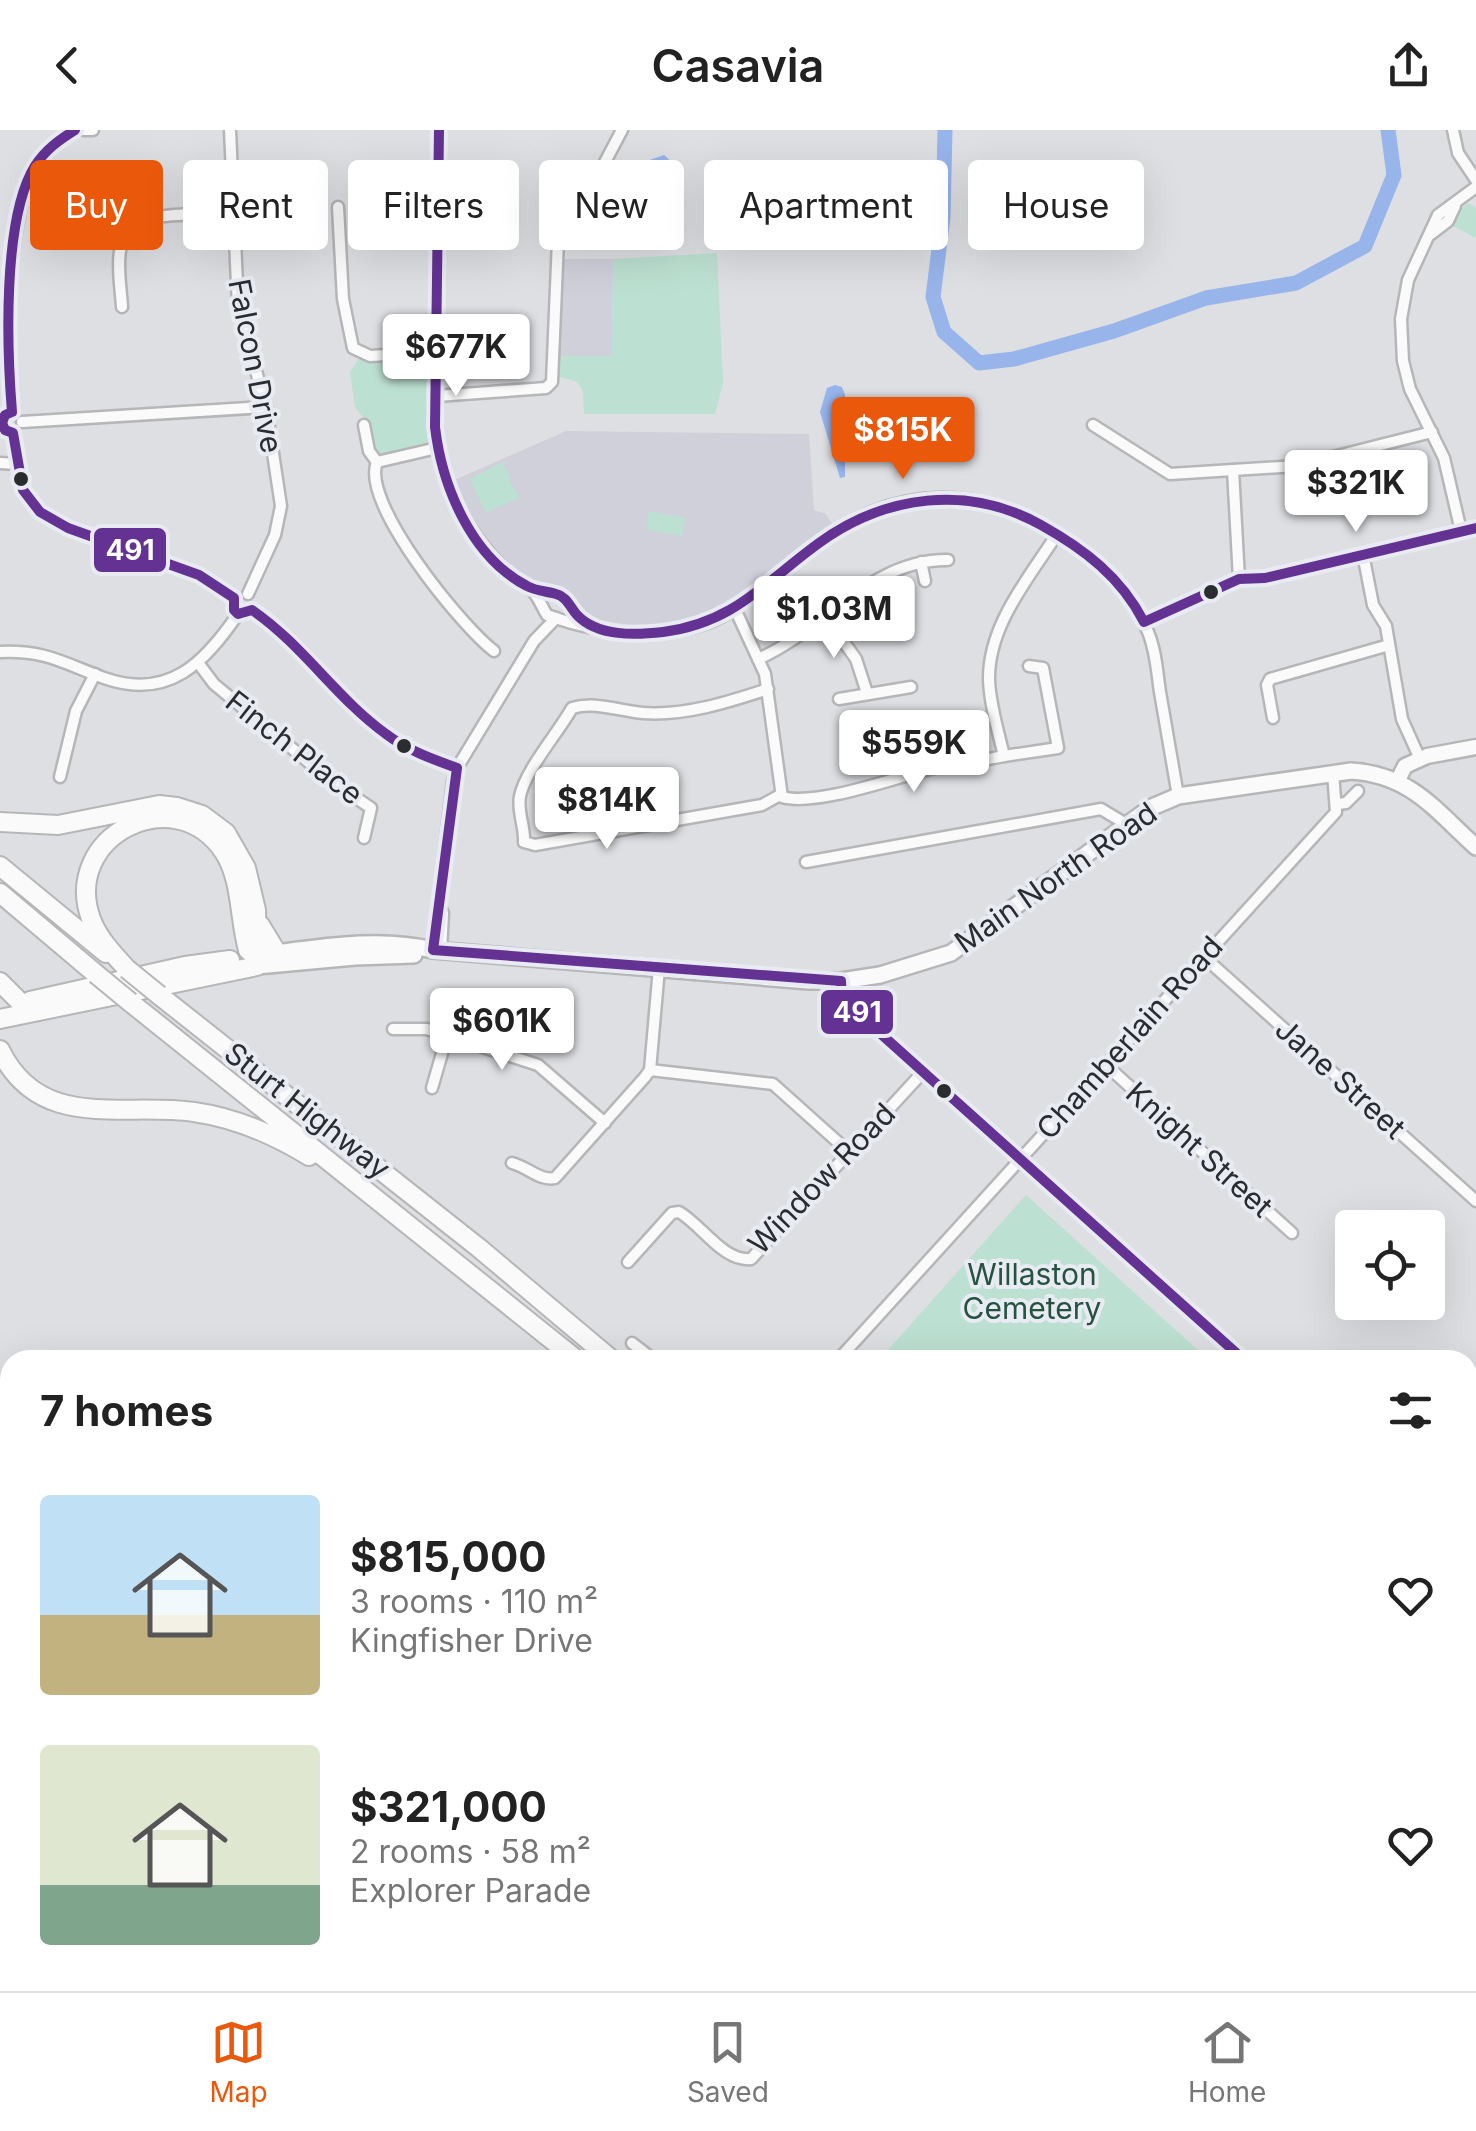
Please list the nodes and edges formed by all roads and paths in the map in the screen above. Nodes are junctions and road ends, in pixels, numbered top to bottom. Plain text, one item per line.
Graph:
1 (75, 130) edge
2 (84, 130) edge
3 (93, 130) edge
4 (230, 130) edge
5 (439, 130) edge
6 (1453, 130) edge
7 (618, 131) edge
8 (231, 160) edge
9 (1476, 180) edge
10 (1476, 187) edge
11 (338, 207) dead end
12 (183, 216) edge
13 (234, 250) edge
14 (122, 307) dead end
15 (437, 352) junction
16 (436, 396) junction
17 (266, 407) junction
18 (12, 412) junction
19 (22, 422) junction
20 (364, 425) dead end
21 (1093, 425) dead end
22 (1432, 432) junction
23 (13, 433) junction
24 (437, 448) junction
25 (377, 462) junction
26 (0, 463) edge
27 (17, 464) junction
28 (1233, 470) junction
29 (1476, 528) edge
30 (1461, 531) junction
31 (1057, 534) junction
32 (1363, 554) junction
33 (948, 560) dead end
34 (920, 562) junction
35 (1239, 579) junction
36 (926, 581) dead end
37 (530, 589) junction
38 (555, 593) junction
39 (248, 594) junction
40 (234, 598) junction
41 (568, 605) junction
42 (543, 609) junction
43 (252, 610) junction
44 (735, 610) junction
45 (238, 614) junction
46 (826, 617) junction
47 (558, 618) junction
48 (1144, 622) junction
49 (589, 625) junction
50 (534, 641) junction
51 (1389, 645) junction
52 (494, 650) dead end
53 (0, 652) edge
54 (758, 659) junction
55 (199, 664) junction
56 (1029, 666) dead end
57 (95, 674) junction
58 (911, 687) dead end
59 (768, 689) junction
60 (867, 693) junction
61 (839, 699) dead end
62 (1273, 718) dead end
63 (1476, 747) edge
64 (1004, 756) junction
65 (1420, 759) junction
66 (457, 768) junction
67 (1334, 773) junction
68 (60, 777) dead end
69 (1398, 780) junction
70 (1358, 791) dead end
71 (780, 794) junction
72 (1178, 796) junction
73 (1338, 804) junction
74 (0, 822) edge
75 (1126, 824) junction
76 (364, 838) dead end
77 (1476, 846) edge
78 (806, 862) dead end
79 (0, 866) edge
80 (0, 892) edge
81 (256, 910) junction
82 (244, 936) junction
83 (437, 951) junction
84 (277, 953) junction
85 (1204, 956) junction
86 (256, 961) junction
87 (185, 966) junction
88 (659, 968) junction
89 (127, 969) junction
90 (842, 981) junction
91 (0, 982) edge
92 (5, 1010) edge
93 (393, 1029) dead end
94 (447, 1036) junction
95 (0, 1050) edge
96 (1107, 1066) junction
97 (650, 1070) junction
98 (923, 1072) junction
99 (432, 1088) dead end
100 (604, 1123) junction
101 (849, 1152) junction
102 (1020, 1158) junction
103 (512, 1163) dead end
104 (1476, 1201) edge
105 (385, 1204) junction
106 (1292, 1234) dead end
107 (628, 1262) dead end
108 (632, 1343) dead end
109 (565, 1350) edge
110 (600, 1350) edge
111 (641, 1350) edge
112 (847, 1350) edge
113 (1233, 1350) edge

1 - 18 street
2 - 3 street
4 - 8 street, Falcon Drive
5 - 15 street
6 - 9 street
7 - 16 street
10 - 22 street
11 - 15 street
12 - 14 street
13 - 17 street, Falcon Drive
15 - 16 street
16 - 24 street
17 - 19 street
17 - 39 street, Falcon Drive
18 - 19 street
18 - 23 street
19 - 23 street
20 - 25 street
21 - 28 street
22 - 28 street
22 - 30 street
23 - 27 street
24 - 25 street
24 - 37 street
25 - 52 street
26 - 27 street
27 - 40 street
28 - 35 street
29 - 30 street
30 - 32 street
31 - 44 street
31 - 48 street
31 - 64 street
32 - 35 street
32 - 51 street
33 - 34 street
34 - 36 street
34 - 46 street
35 - 48 street
37 - 38 street
37 - 42 street
38 - 41 street
38 - 42 street
39 - 40 street
39 - 43 street
40 - 45 street
41 - 47 street
41 - 49 street
42 - 47 street
42 - 50 street
43 - 45 street
43 - 66 street
44 - 49 street
44 - 54 street
45 - 55 street
46 - 54 street
46 - 60 street
47 - 49 street
47 - 50 street
48 - 72 street
50 - 66 street
51 - 62 street
51 - 65 street
53 - 57 street
54 - 59 street
55 - 57 street
55 - 76 street, Finch Place
56 - 64 street
57 - 68 street
58 - 60 street
59 - 71 street
59 - 71 street
60 - 61 street
63 - 65 street
64 - 71 street
65 - 69 street
66 - 83 street
67 - 69 main road, Main North Road
67 - 72 main road, Main North Road
67 - 73 street
69 - 77 main road
70 - 73 street, Chamberlain Road
72 - 75 main road, Main North Road
73 - 85 street, Chamberlain Road
74 - 81 highway
75 - 78 street
75 - 90 main road, Main North Road
79 - 89 highway, Sturt Highway
80 - 105 highway, Sturt Highway, bridge
81 - 84 highway
81 - 86 highway
82 - 86 highway
82 - 87 highway
82 - 89 highway
83 - 84 main road, Main North Road
83 - 86 main road, Main North Road
83 - 88 main road, Main North Road
84 - 86 main road, Main North Road
85 - 96 street, Chamberlain Road
85 - 104 street, Jane Street
86 - 87 highway
86 - 92 highway
87 - 92 highway
88 - 90 main road, Main North Road
88 - 97 street
89 - 110 highway, Sturt Highway, bridge
90 - 98 street
91 - 92 highway
93 - 94 street
94 - 99 street
94 - 100 street
95 - 105 highway
96 - 102 street, Chamberlain Road
96 - 106 street, Knight Street
97 - 100 street
97 - 101 street
98 - 101 street, Window Road
98 - 102 street
100 - 103 street
101 - 107 street, Window Road
102 - 112 street, Chamberlain Road
102 - 113 street
105 - 109 highway, Sturt Highway
108 - 111 street

